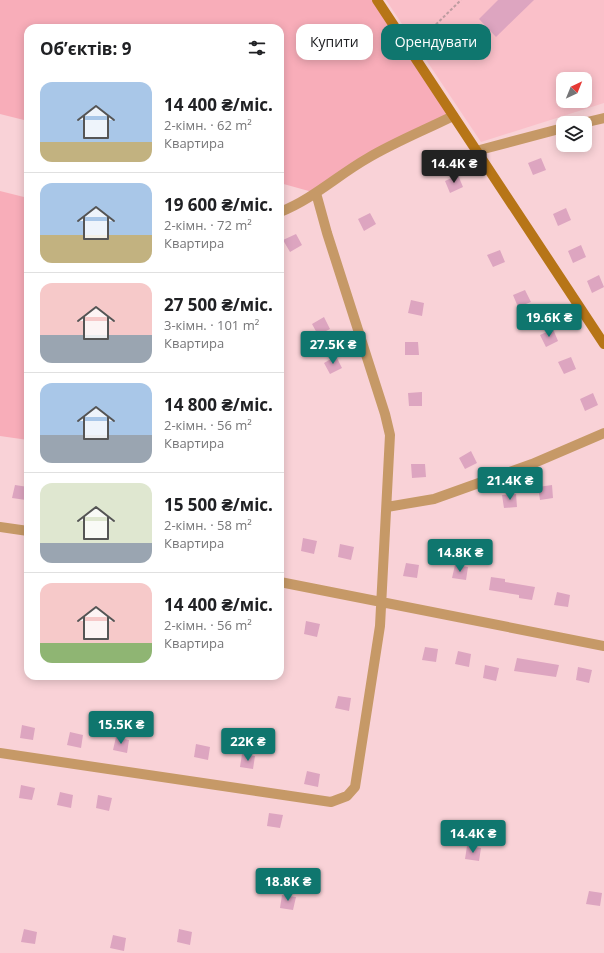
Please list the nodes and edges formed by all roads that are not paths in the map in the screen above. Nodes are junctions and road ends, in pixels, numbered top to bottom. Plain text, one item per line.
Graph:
1 (377, 0) edge
2 (453, 116) junction
3 (604, 118) edge
4 (592, 121) edge
5 (556, 130) edge
6 (476, 151) junction
7 (316, 192) junction
8 (284, 210) edge
9 (604, 344) edge
10 (604, 433) edge
11 (387, 507) junction
12 (0, 526) edge
13 (24, 530) edge
14 (284, 583) edge
15 (382, 602) junction
16 (604, 646) edge
17 (0, 753) edge

1 - 2 street
2 - 6 street
2 - 7 street
3 - 4 street
5 - 6 street
6 - 9 street
7 - 8 street
7 - 11 street
10 - 11 street
11 - 15 street
12 - 13 street
14 - 15 street
15 - 16 street
15 - 17 street

